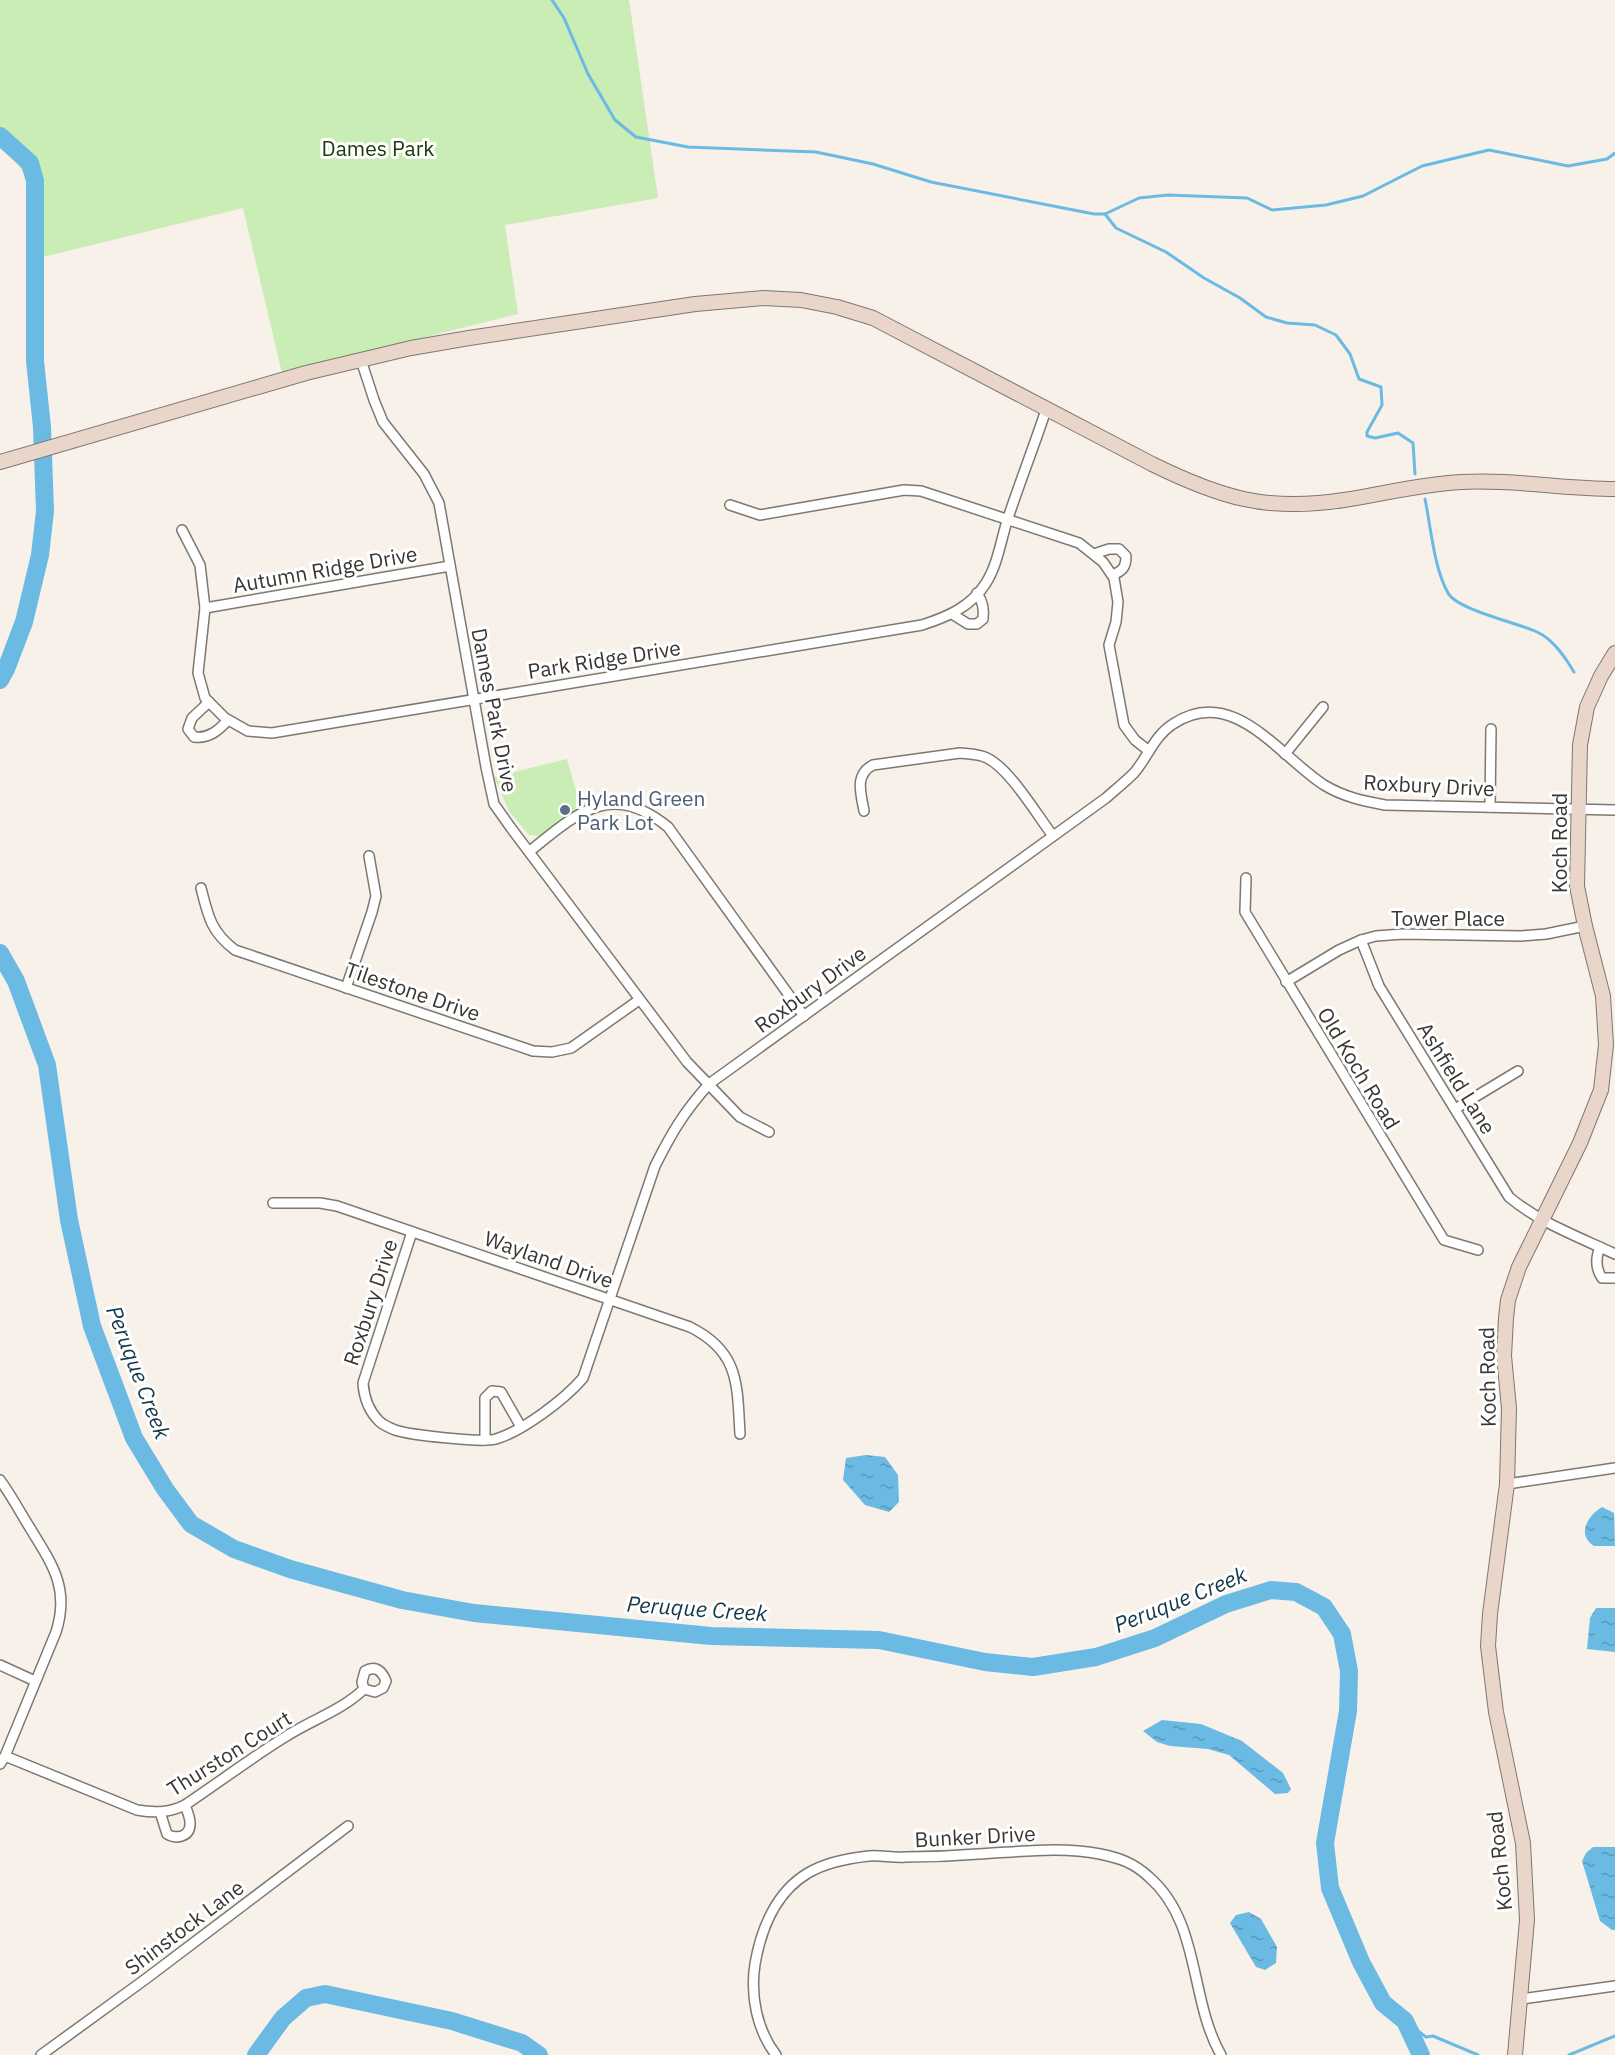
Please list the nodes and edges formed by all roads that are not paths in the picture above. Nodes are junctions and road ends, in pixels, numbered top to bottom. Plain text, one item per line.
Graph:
1 (361, 360) junction
2 (1046, 410) junction
3 (0, 462) edge
4 (1615, 489) edge
5 (730, 505) dead end
6 (1008, 519) junction
7 (182, 530) dead end
8 (1094, 554) junction
9 (450, 566) junction
10 (1112, 575) junction
11 (977, 593) junction
12 (205, 608) junction
13 (952, 614) junction
14 (1615, 653) edge
15 (474, 699) junction
16 (209, 702) junction
17 (1323, 707) dead end
18 (228, 720) junction
19 (1491, 729) dead end
20 (1149, 751) junction
21 (1285, 754) junction
22 (1490, 807) junction
23 (1579, 809) junction
24 (1615, 810) edge
25 (864, 811) dead end
26 (1053, 836) junction
27 (530, 851) junction
28 (369, 856) dead end
29 (1246, 878) dead end
30 (201, 888) dead end
31 (1585, 926) junction
32 (1361, 940) junction
33 (1286, 982) junction
34 (346, 988) junction
35 (639, 1000) junction
36 (804, 1016) junction
37 (1518, 1071) dead end
38 (710, 1084) junction
39 (1455, 1109) junction
40 (769, 1132) dead end
41 (273, 1203) dead end
42 (1542, 1220) junction
43 (412, 1232) junction
44 (1600, 1247) junction
45 (1478, 1250) dead end
46 (1615, 1254) edge
47 (1615, 1278) edge
48 (610, 1299) junction
49 (521, 1427) junction
50 (740, 1434) dead end
51 (485, 1440) junction
52 (1615, 1468) edge
53 (0, 1480) edge
54 (1507, 1484) junction
55 (0, 1665) edge
56 (35, 1681) junction
57 (364, 1689) dead end
58 (3, 1760) edge
59 (185, 1805) junction
60 (160, 1812) junction
61 (348, 1826) dead end
62 (1615, 1986) edge
63 (1521, 1999) junction
64 (41, 2055) edge
65 (776, 2055) edge
66 (1221, 2055) edge
67 (1515, 2055) edge

1 - 2 main road
1 - 3 main road
1 - 9 street, Dames Park Drive
2 - 4 main road
2 - 6 street, Park Ridge Drive
5 - 6 street
6 - 8 street
6 - 11 street, Park Ridge Drive
7 - 12 street, Park Ridge Drive
8 - 10 street
8 - 10 street
9 - 12 street, Autumn Ridge Drive
9 - 15 street, Dames Park Drive
10 - 20 street
11 - 13 street, Park Ridge Drive
11 - 13 street
12 - 16 street, Park Ridge Drive
13 - 15 street, Park Ridge Drive
14 - 23 main road, Koch Road
15 - 18 street, Park Ridge Drive
15 - 27 street, Dames Park Drive
16 - 18 street, Park Ridge Drive
16 - 18 street
17 - 21 street
19 - 22 street
20 - 21 street, Roxbury Drive
20 - 26 street, Roxbury Drive
21 - 22 street, Roxbury Drive
22 - 23 street, Roxbury Drive
23 - 24 street, Roxbury Drive
23 - 31 main road, Koch Road
25 - 26 street
26 - 36 street, Roxbury Drive
27 - 35 street, Dames Park Drive
27 - 36 street
28 - 34 street
29 - 33 street, Old Koch Road
30 - 34 street, Tilestone Drive
31 - 32 street, Tower Place
31 - 42 main road, Koch Road
32 - 33 street, Tower Place
32 - 39 street, Ashfield Lane
33 - 45 street, Old Koch Road
34 - 35 street, Tilestone Drive
35 - 38 street, Dames Park Drive
36 - 38 street, Roxbury Drive
37 - 39 street
38 - 40 street, Dames Park Drive
38 - 48 street, Roxbury Drive
39 - 42 street, Ashfield Lane
41 - 43 street, Wayland Drive
42 - 44 street, Ashfield Lane
42 - 54 main road, Koch Road
43 - 48 street, Wayland Drive
43 - 51 street, Roxbury Drive
44 - 46 street, Ashfield Lane
44 - 47 street
48 - 49 street, Roxbury Drive
48 - 50 street, Wayland Drive
49 - 51 street, Roxbury Drive
49 - 51 street
52 - 54 street
53 - 56 street
54 - 63 main road, Koch Road
55 - 56 street
56 - 58 street
57 - 59 street, Thurston Court
58 - 60 street, Thurston Court
59 - 60 street, Thurston Court
59 - 60 street
61 - 64 street, Shinstock Lane
62 - 63 street
63 - 67 main road, Koch Road
65 - 66 street, Bunker Drive

